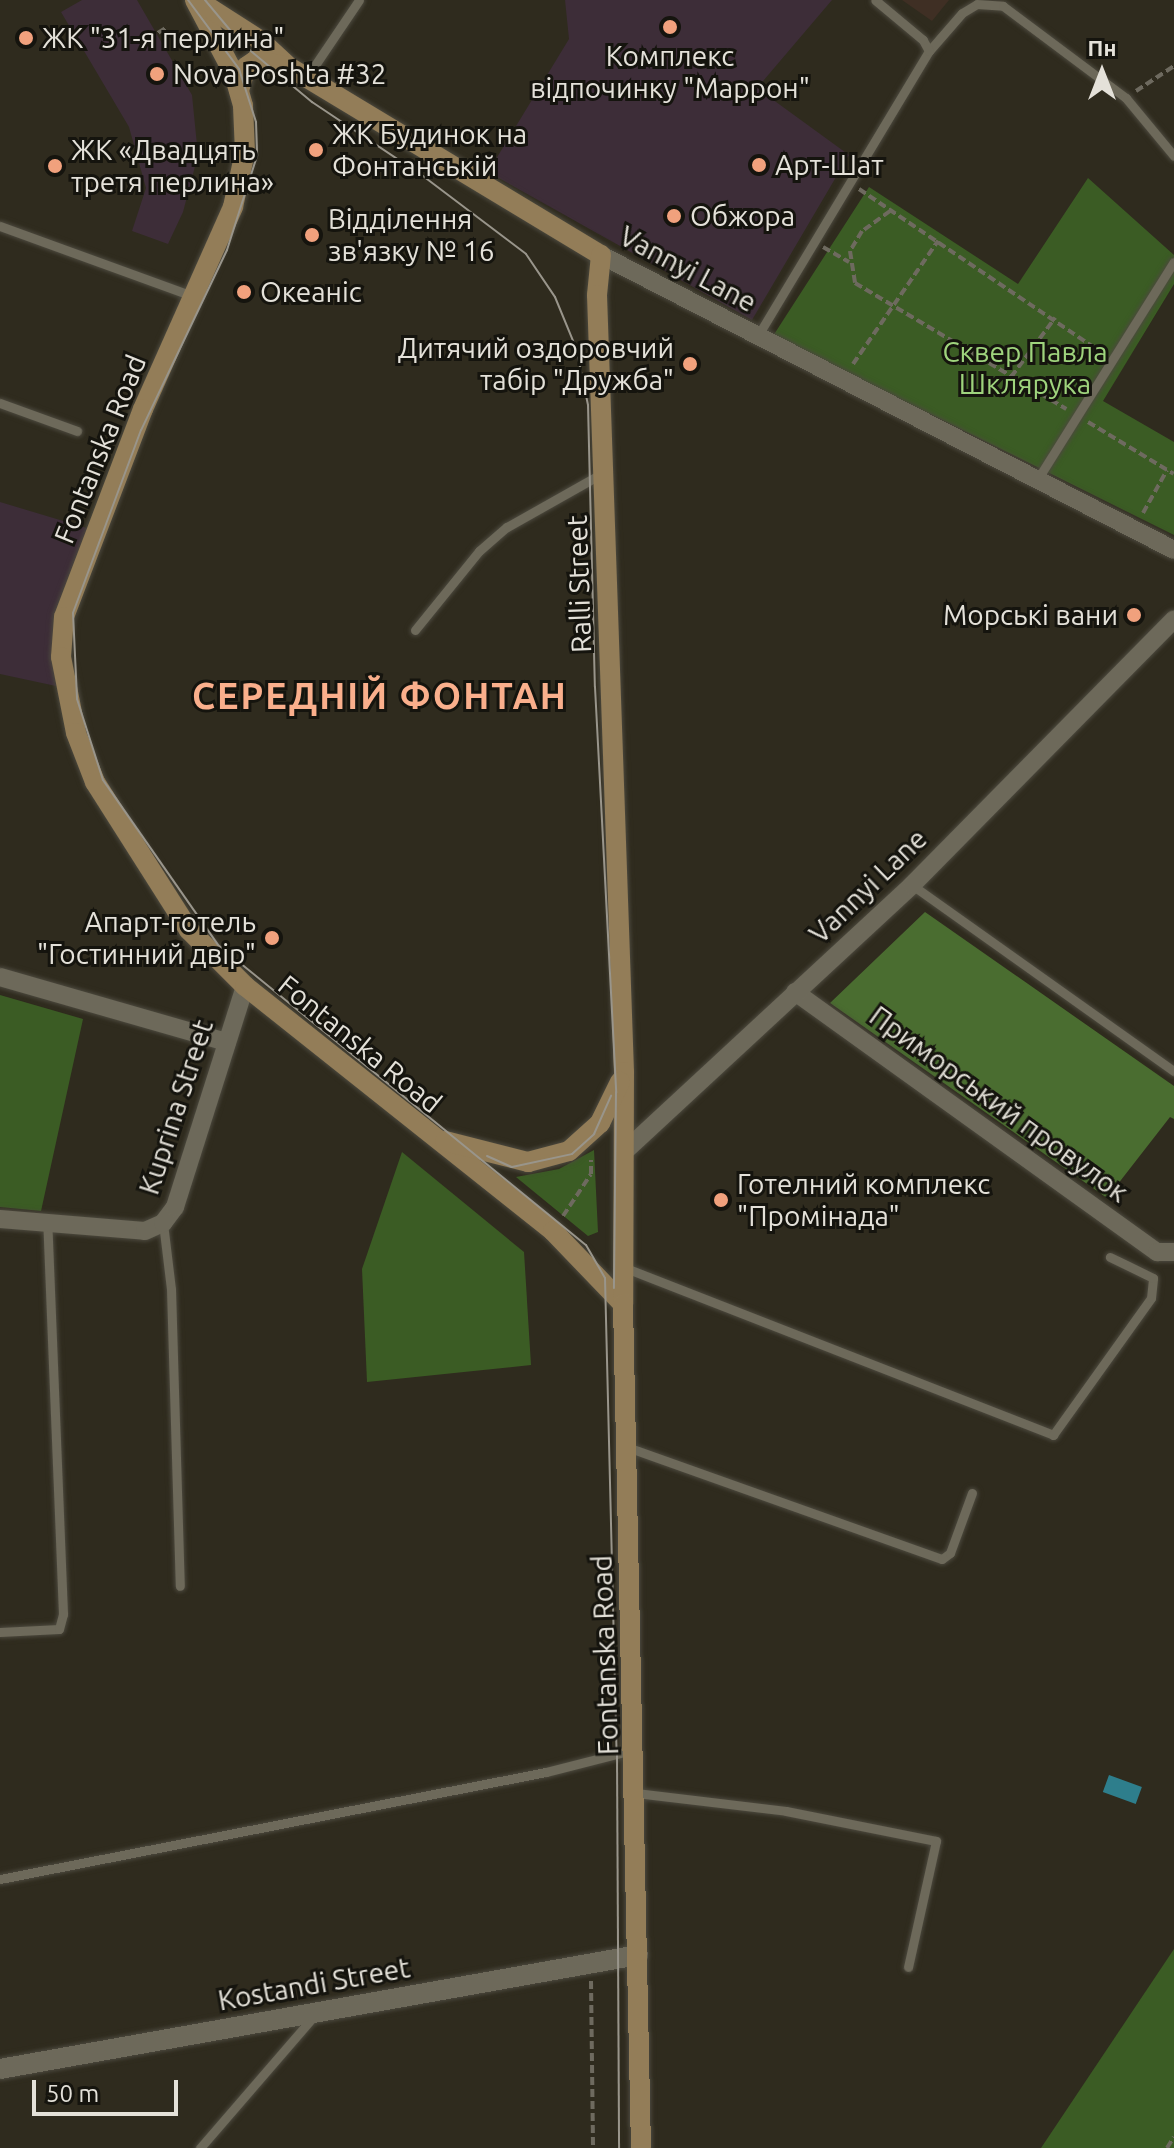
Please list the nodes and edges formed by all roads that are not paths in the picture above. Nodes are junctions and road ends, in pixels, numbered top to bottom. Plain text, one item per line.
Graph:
1 (196, 0) edge
2 (359, 0) edge
3 (875, 0) edge
4 (1004, 3) edge
5 (929, 51) junction
6 (289, 67) junction
7 (307, 78) junction
8 (239, 90) junction
9 (1174, 156) edge
10 (0, 226) edge
11 (601, 255) junction
12 (1174, 262) edge
13 (193, 296) junction
14 (757, 337) junction
15 (0, 403) edge
16 (77, 431) dead end
17 (603, 473) junction
18 (1037, 480) junction
19 (1174, 550) edge
20 (1174, 619) edge
21 (415, 630) dead end
22 (912, 885) junction
23 (0, 977) edge
24 (245, 986) junction
25 (795, 992) junction
26 (227, 1042) junction
27 (1174, 1071) edge
28 (624, 1072) junction
29 (430, 1136) junction
30 (625, 1151) junction
31 (0, 1219) edge
32 (47, 1222) junction
33 (163, 1223) junction
34 (1174, 1252) edge
35 (1110, 1257) dead end
36 (623, 1267) junction
37 (623, 1304) junction
38 (627, 1447) junction
39 (972, 1493) dead end
40 (180, 1586) dead end
41 (0, 1632) edge
42 (636, 1750) junction
43 (636, 1793) junction
44 (0, 1879) edge
45 (638, 1955) junction
46 (908, 1967) dead end
47 (317, 2012) junction
48 (0, 2069) edge
49 (200, 2148) edge
50 (641, 2148) edge

1 - 6 main road, Vannyi Lane
1 - 8 main road, Fontanska Road
2 - 7 lane
3 - 5 lane
4 - 5 lane
4 - 9 lane
5 - 14 lane
6 - 7 main road, Vannyi Lane
6 - 8 main road
7 - 11 main road, Vannyi Lane
8 - 13 main road, Fontanska Road
10 - 13 lane
11 - 14 street, Vannyi Lane
11 - 17 main road, Ralli Street
12 - 18 lane
13 - 24 main road, Fontanska Road
14 - 18 street, Vannyi Lane
15 - 16 lane
17 - 21 lane
17 - 28 main road, Ralli Street
18 - 19 street, Vannyi Lane
20 - 22 street, Vannyi Lane
22 - 25 street, Vannyi Lane
22 - 27 lane
23 - 26 street
24 - 26 street, Kuprina Street
24 - 29 main road, Fontanska Road
25 - 30 street, Vannyi Lane
25 - 34 street, Приморський провулок
26 - 33 street, Kuprina Street
28 - 29 main road
28 - 30 main road, Ralli Street
29 - 37 main road, Fontanska Road
30 - 36 main road, Ralli Street
31 - 32 street, Kuprina Street
32 - 33 street, Kuprina Street
32 - 41 lane
33 - 40 lane
35 - 36 lane
36 - 37 main road, Ralli Street
37 - 38 main road, Fontanska Road
38 - 39 lane
38 - 42 main road, Fontanska Road
42 - 43 main road, Fontanska Road
42 - 44 lane
43 - 45 main road, Fontanska Road
43 - 46 lane
45 - 47 street, Kostandi Street
45 - 50 main road, Fontanska Road
47 - 48 street, Kostandi Street
47 - 49 lane

